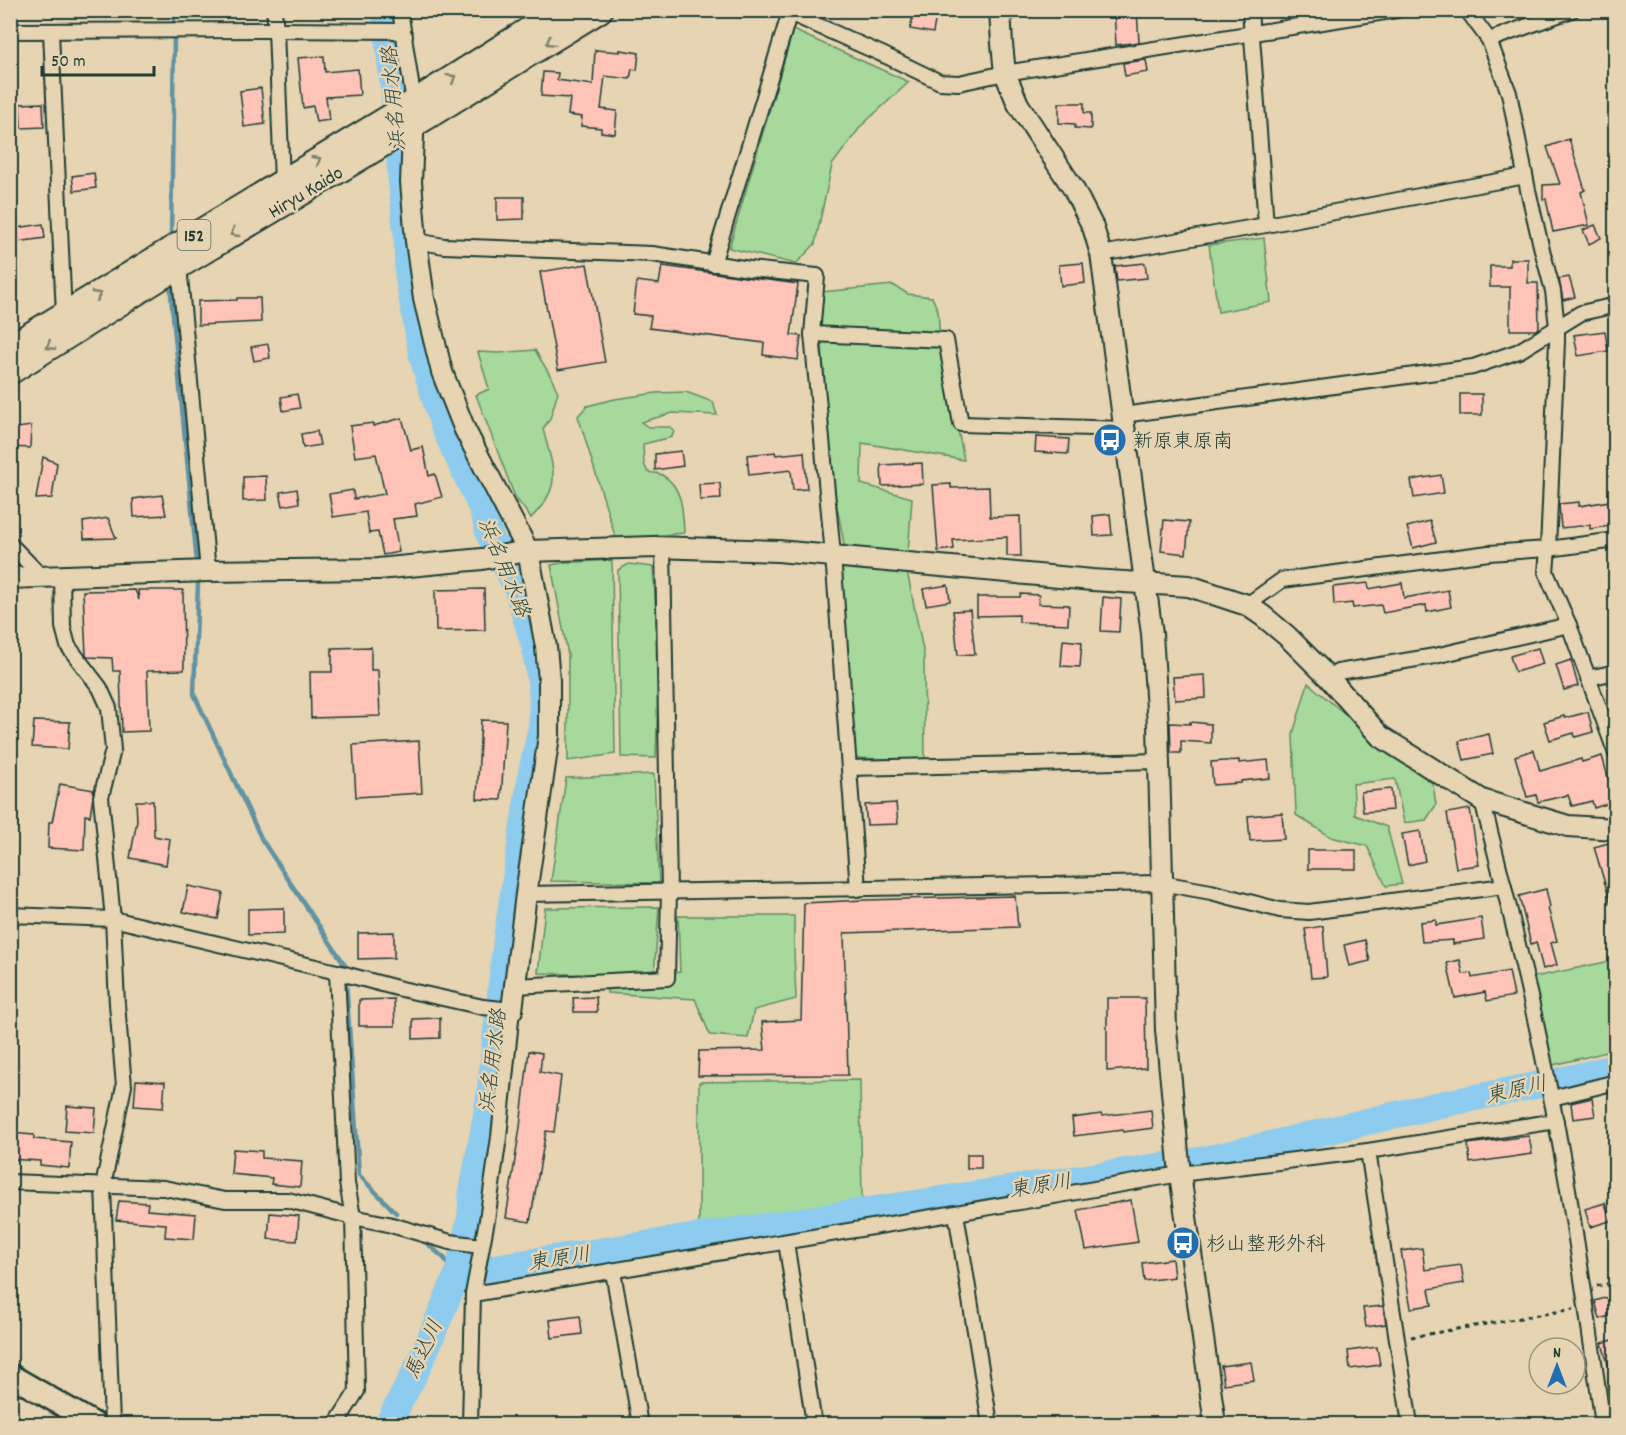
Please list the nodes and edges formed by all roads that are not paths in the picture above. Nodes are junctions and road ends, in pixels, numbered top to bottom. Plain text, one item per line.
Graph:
1 (274, 10) edge
2 (400, 10) edge
3 (560, 10) edge
4 (600, 10) edge
5 (1000, 10) edge
6 (1250, 10) edge
7 (1397, 10) edge
8 (1467, 10) edge
9 (1572, 10) edge
10 (786, 13) edge
11 (276, 30) junction
12 (10, 31) edge
13 (51, 32) junction
14 (400, 34) junction
15 (1252, 34) junction
16 (1489, 40) junction
17 (1005, 73) junction
18 (409, 117) junction
19 (1525, 176) junction
20 (282, 182) junction
21 (1266, 225) junction
22 (416, 241) junction
23 (1101, 254) junction
24 (713, 264) junction
25 (179, 266) junction
26 (1616, 304) edge
27 (64, 315) junction
28 (1557, 327) junction
29 (812, 334) junction
30 (10, 346) edge
31 (10, 372) edge
32 (1124, 422) junction
33 (1616, 540) edge
34 (10, 544) edge
35 (663, 547) junction
36 (1548, 549) junction
37 (520, 552) junction
38 (832, 555) junction
39 (208, 571) junction
40 (52, 577) junction
41 (10, 578) edge
42 (1146, 583) junction
43 (1247, 605) junction
44 (1569, 625) junction
45 (1616, 672) edge
46 (1328, 677) junction
47 (1588, 678) junction
48 (1616, 754) edge
49 (1159, 761) junction
50 (849, 768) junction
51 (1482, 800) junction
52 (1616, 829) edge
53 (1161, 883) junction
54 (1504, 886) junction
55 (858, 889) junction
56 (669, 892) junction
57 (526, 894) junction
58 (10, 915) edge
59 (113, 919) junction
60 (337, 972) junction
61 (515, 986) junction
62 (506, 1009) junction
63 (1616, 1082) edge
64 (1552, 1098) junction
65 (1556, 1121) junction
66 (1368, 1151) junction
67 (1180, 1173) junction
68 (10, 1182) edge
69 (103, 1186) junction
70 (956, 1213) junction
71 (353, 1217) junction
72 (786, 1242) junction
73 (476, 1246) junction
74 (613, 1272) junction
75 (473, 1294) junction
76 (10, 1375) edge
77 (95, 1425) edge
78 (112, 1425) edge
79 (336, 1425) edge
80 (470, 1425) edge
81 (640, 1425) edge
82 (814, 1425) edge
83 (990, 1425) edge
84 (1215, 1425) edge
85 (1410, 1425) edge
86 (1603, 1425) edge

1 - 11 street
2 - 14 street
18 -> 3 highway, Hiryu Kaido / 152
4 -> 18 highway, Hiryu Kaido / 152
5 - 17 street
6 - 15 street
7 - 15 street
8 - 16 street
9 - 16 street
10 - 17 street
10 - 24 street
11 - 13 street
11 - 14 street
11 - 20 street
12 - 13 street
13 - 27 street
14 - 18 street
15 - 17 street
15 - 21 street
16 - 19 street
17 - 23 street
20 -> 18 highway, Hiryu Kaido / 152
18 - 22 street
18 -> 25 highway, Hiryu Kaido / 152
19 - 21 street
19 - 28 street
27 -> 20 highway, Hiryu Kaido / 152
21 - 23 street
22 - 24 street
22 - 37 street
23 - 32 street
24 - 29 street
25 -> 31 highway, Hiryu Kaido / 152
25 - 39 street
26 - 28 street
27 - 30 highway, Hiryu Kaido / 152
28 - 32 street
28 - 36 street
29 - 32 street
29 - 38 street
32 - 42 street
33 - 36 street
34 - 40 street
35 - 37 street
35 - 38 street
35 - 56 street
36 - 43 street
36 - 44 street
37 - 39 street
37 - 57 street
38 - 42 street
38 - 50 street
39 - 40 street
40 - 41 street
40 - 59 street
42 - 43 street
42 - 49 street
43 - 46 street
44 - 46 street
44 - 47 street
45 - 47 street
46 - 51 street
47 - 48 street
49 - 50 street
49 - 53 street
50 - 55 street
51 - 52 street
51 - 54 street
53 - 54 street
53 - 55 street
53 - 67 street
54 - 64 street
55 - 56 street
56 - 57 street
56 - 61 street
57 - 61 street
58 - 59 street
59 - 60 street
59 - 69 street
60 - 62 street
60 - 71 street
61 - 62 street
62 - 73 street
63 - 64 street
64 - 65 street
65 - 66 street
65 - 86 street
66 - 67 street
66 - 85 street
67 - 70 street
67 - 84 street
68 - 69 street
69 - 71 street
69 - 78 street
70 - 72 street
70 - 83 street
71 - 73 street
71 - 79 street
72 - 74 street
72 - 82 street
73 - 75 street
74 - 75 street
74 - 81 street
75 - 80 street
76 - 77 main road

